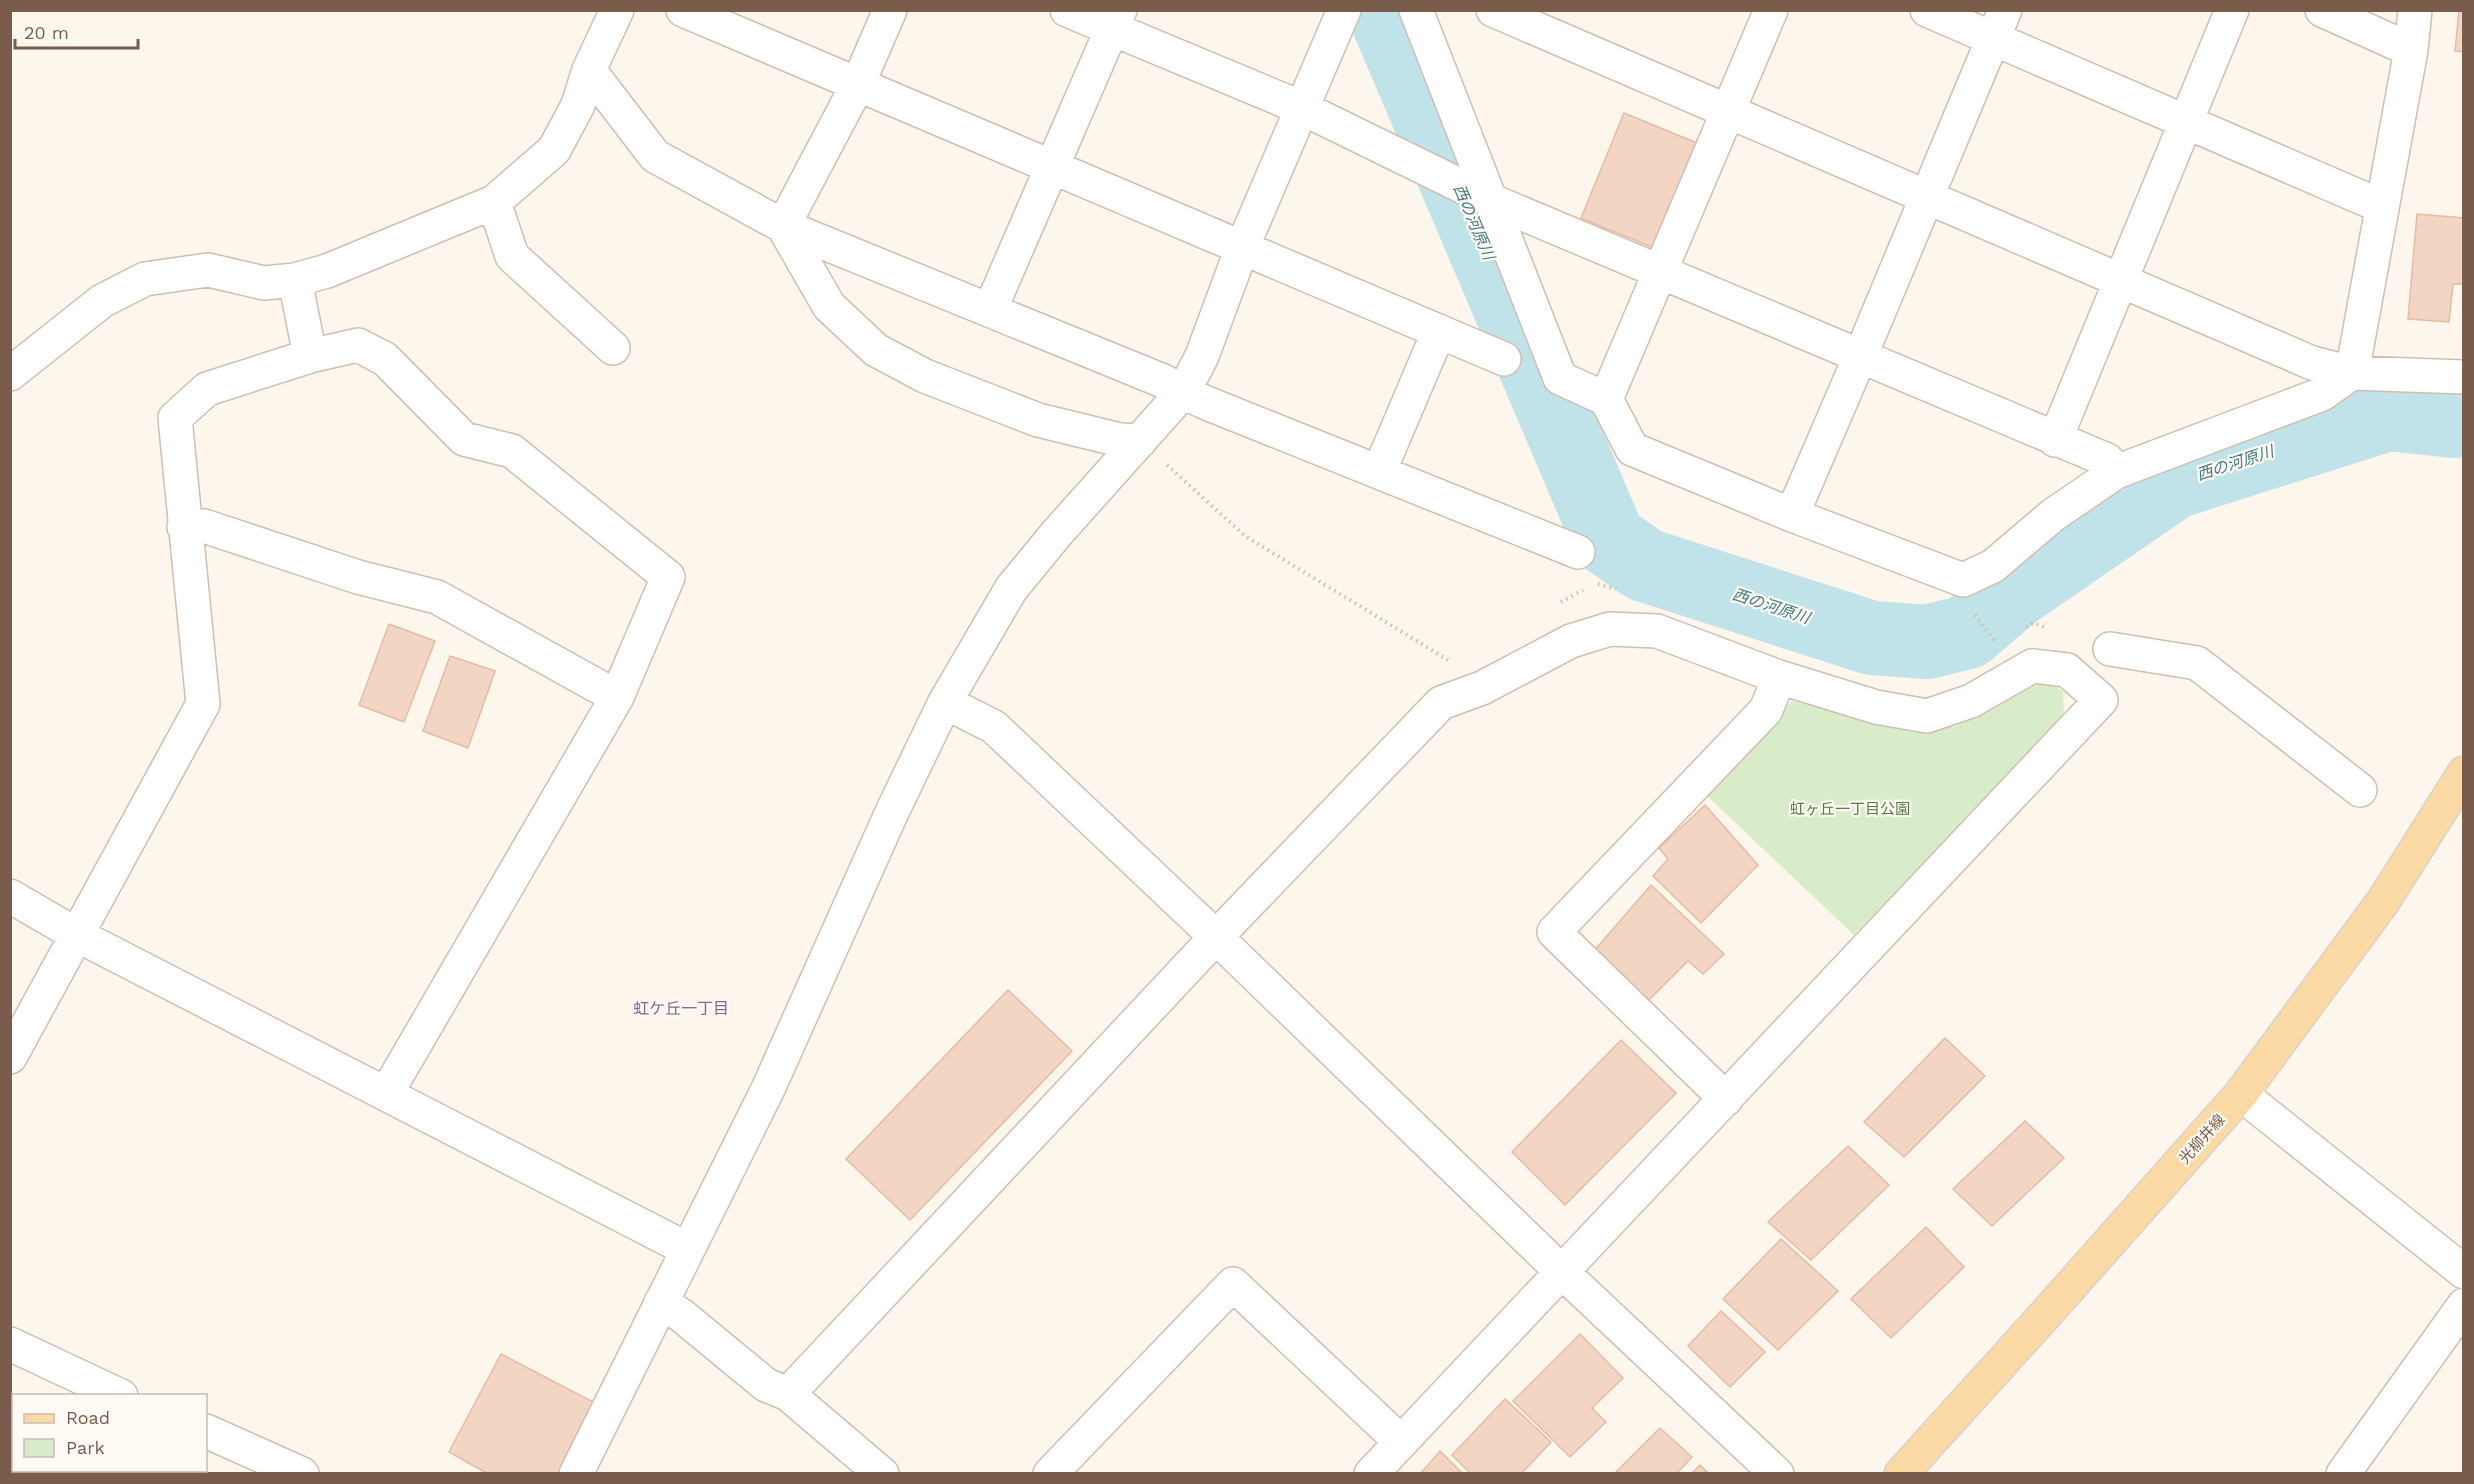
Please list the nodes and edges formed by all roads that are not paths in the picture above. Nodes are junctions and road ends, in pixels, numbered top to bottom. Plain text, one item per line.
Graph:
1 (617, 10) edge
2 (683, 10) edge
3 (890, 10) edge
4 (1067, 10) edge
5 (1344, 10) edge
6 (1416, 10) edge
7 (1493, 10) edge
8 (1771, 10) edge
9 (1927, 10) edge
10 (2232, 10) edge
11 (2322, 10) edge
12 (2415, 10) edge
13 (1536, 19) edge
14 (1115, 20) edge
15 (1999, 25) edge
16 (2411, 50) junction
17 (589, 70) junction
18 (858, 84) junction
19 (1302, 108) junction
20 (1726, 112) junction
21 (2186, 121) junction
22 (1051, 168) junction
23 (1927, 196) junction
24 (1490, 200) junction
25 (494, 202) junction
26 (2381, 206) junction
27 (783, 226) junction
28 (1242, 248) junction
29 (1659, 273) junction
30 (295, 280) junction
31 (2121, 282) junction
32 (990, 310) junction
33 (1439, 331) junction
34 (613, 348) dead end
35 (310, 356) junction
36 (1860, 357) junction
37 (1504, 359) dead end
38 (2352, 373) junction
39 (10, 374) edge
40 (2463, 377) edge
41 (1184, 391) junction
42 (1606, 399) junction
43 (2055, 440) junction
44 (1140, 441) junction
45 (1379, 472) junction
46 (2116, 472) junction
47 (1792, 515) junction
48 (184, 527) junction
49 (1578, 552) dead end
50 (2110, 649) dead end
51 (1779, 677) junction
52 (617, 698) junction
53 (945, 702) junction
54 (2463, 774) edge
55 (2360, 790) dead end
56 (10, 896) edge
57 (77, 934) junction
58 (1216, 937) junction
59 (10, 1057) edge
60 (386, 1094) junction
61 (2241, 1094) junction
62 (1726, 1100) junction
63 (687, 1249) junction
64 (1561, 1271) junction
65 (2463, 1272) edge
66 (661, 1302) junction
67 (2463, 1305) edge
68 (10, 1344) edge
69 (119, 1394) edge
70 (788, 1394) junction
71 (207, 1431) edge
72 (1401, 1442) junction
73 (302, 1473) edge
74 (576, 1473) edge
75 (882, 1473) edge
76 (1050, 1473) edge
77 (1371, 1473) edge
78 (1778, 1473) edge
79 (1901, 1473) edge
80 (2343, 1473) edge

1 - 17 street
2 - 18 street
3 - 18 street
4 - 14 street
5 - 19 street
6 - 24 street
7 - 13 street
8 - 20 street
9 - 15 street
10 - 21 street
11 - 16 street
12 - 16 street
13 - 20 street
14 - 19 street
14 - 22 street
15 - 21 street
15 - 23 street
16 - 26 street
17 - 25 street
17 - 27 street
18 - 22 street
18 - 27 street
19 - 24 street
19 - 28 street
20 - 23 street
20 - 29 street
21 - 26 street
21 - 31 street
22 - 28 street
22 - 32 street
23 - 31 street
23 - 36 street
24 - 29 street
24 - 42 street
25 - 30 street
25 - 34 street
26 - 38 street
27 - 32 street
27 - 44 street
28 - 33 street
28 - 41 street
29 - 36 street
29 - 42 street
30 - 35 street
30 - 39 street
31 - 38 street
31 - 43 street
32 - 41 street
33 - 37 street
33 - 45 street
35 - 48 street
35 - 52 street
36 - 43 street
36 - 47 street
38 - 40 street
38 - 46 street
41 - 44 street
41 - 45 street
42 - 47 street
43 - 46 street
44 - 53 street
45 - 49 street
46 - 47 street
48 - 52 street
48 - 57 street
50 - 55 street
51 - 58 street
51 - 62 street
51 - 62 street
52 - 60 street
53 - 58 street
53 - 63 street
54 - 61 main road, 光柳井線
56 - 57 street
57 - 59 street
57 - 60 street
58 - 64 street
58 - 70 street
60 - 63 street
61 - 65 street
61 - 79 main road, 光柳井線
62 - 64 street
63 - 66 street
64 - 72 street
64 - 78 street
66 - 70 street
66 - 74 street
67 - 80 street
68 - 69 street
70 - 75 street
71 - 73 street
72 - 76 street
72 - 77 street

